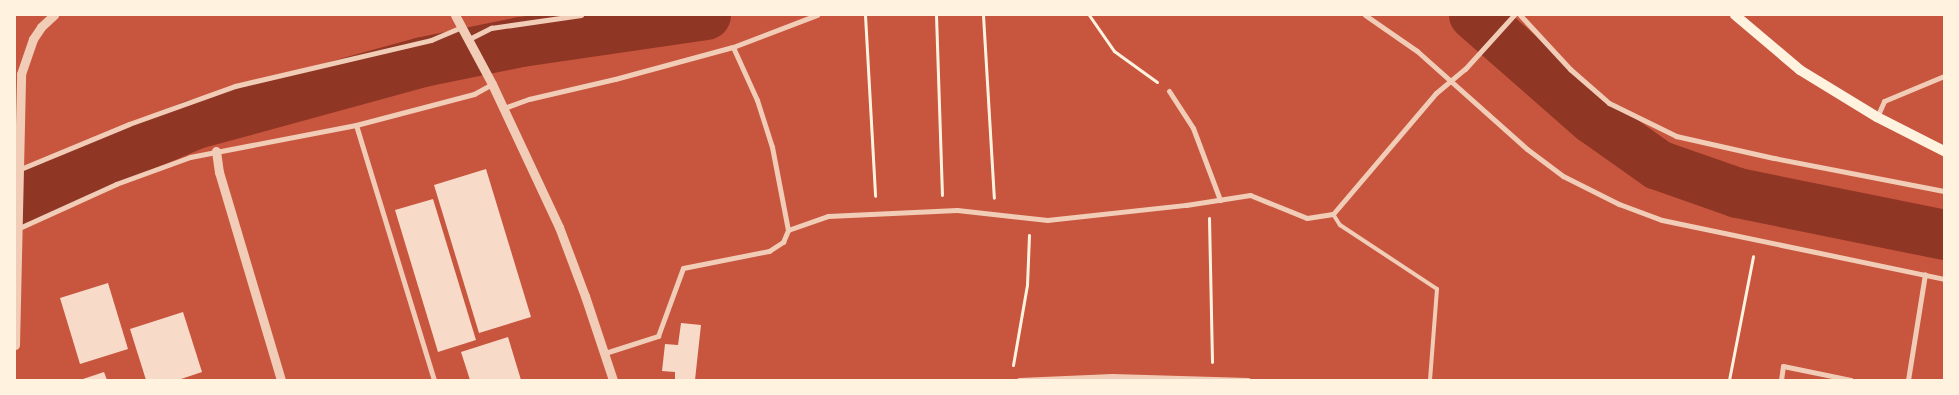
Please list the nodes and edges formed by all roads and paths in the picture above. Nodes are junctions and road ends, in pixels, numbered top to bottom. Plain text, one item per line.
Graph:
1 (54, 15) edge
2 (455, 15) edge
3 (581, 15) edge
4 (817, 15) edge
5 (865, 15) edge
6 (936, 15) edge
7 (983, 15) edge
8 (1089, 15) edge
9 (1365, 15) edge
10 (1514, 15) edge
11 (1520, 15) edge
12 (1734, 15) edge
13 (462, 27) junction
14 (470, 42) junction
15 (733, 47) junction
16 (1944, 76) edge
17 (1450, 80) junction
18 (492, 84) junction
19 (1169, 91) joint
20 (504, 108) junction
21 (1877, 117) junction
22 (356, 125) junction
23 (216, 150) junction
24 (1944, 151) edge
25 (18, 173) edge
26 (1944, 192) edge
27 (1220, 200) junction
28 (1208, 202) junction
29 (942, 210) junction
30 (876, 214) junction
31 (995, 214) junction
32 (1333, 214) junction
33 (1030, 217) junction
34 (17, 227) edge
35 (788, 230) junction
36 (1757, 240) junction
37 (1925, 274) junction
38 (1944, 279) edge
39 (15, 346) edge
40 (605, 353) junction
41 (1012, 370) dead end
42 (1213, 377) junction
43 (281, 380) edge
44 (434, 380) edge
45 (612, 380) edge
46 (1019, 380) edge
47 (1248, 380) edge
48 (1430, 380) edge
49 (1729, 380) edge
50 (1781, 380) edge
51 (1851, 380) edge
52 (1908, 380) edge

1 - 25 street
2 - 13 street
3 - 14 street
4 - 15 street
5 - 30 path
6 - 29 path
7 - 31 path
8 - 19 path
9 - 17 street
10 - 17 street
11 - 26 street
12 - 21 main road
13 - 14 street
13 - 25 street
14 - 18 street
15 - 20 street
15 - 35 street
16 - 21 street
17 - 32 street
17 - 36 street
18 - 20 street
18 - 22 street
19 - 27 street
20 - 40 street
21 - 24 main road
22 - 23 street
22 - 44 street
23 - 34 street
23 - 43 street
25 - 34 street
27 - 28 street
27 - 32 street
28 - 33 street
28 - 42 path
29 - 30 street
29 - 31 street
30 - 35 street
31 - 33 street
32 - 48 lane
33 - 41 path
34 - 39 street
35 - 40 street
36 - 37 street
36 - 49 path
37 - 38 street
37 - 52 street
40 - 45 street
42 - 46 street
42 - 47 street
50 - 51 street

